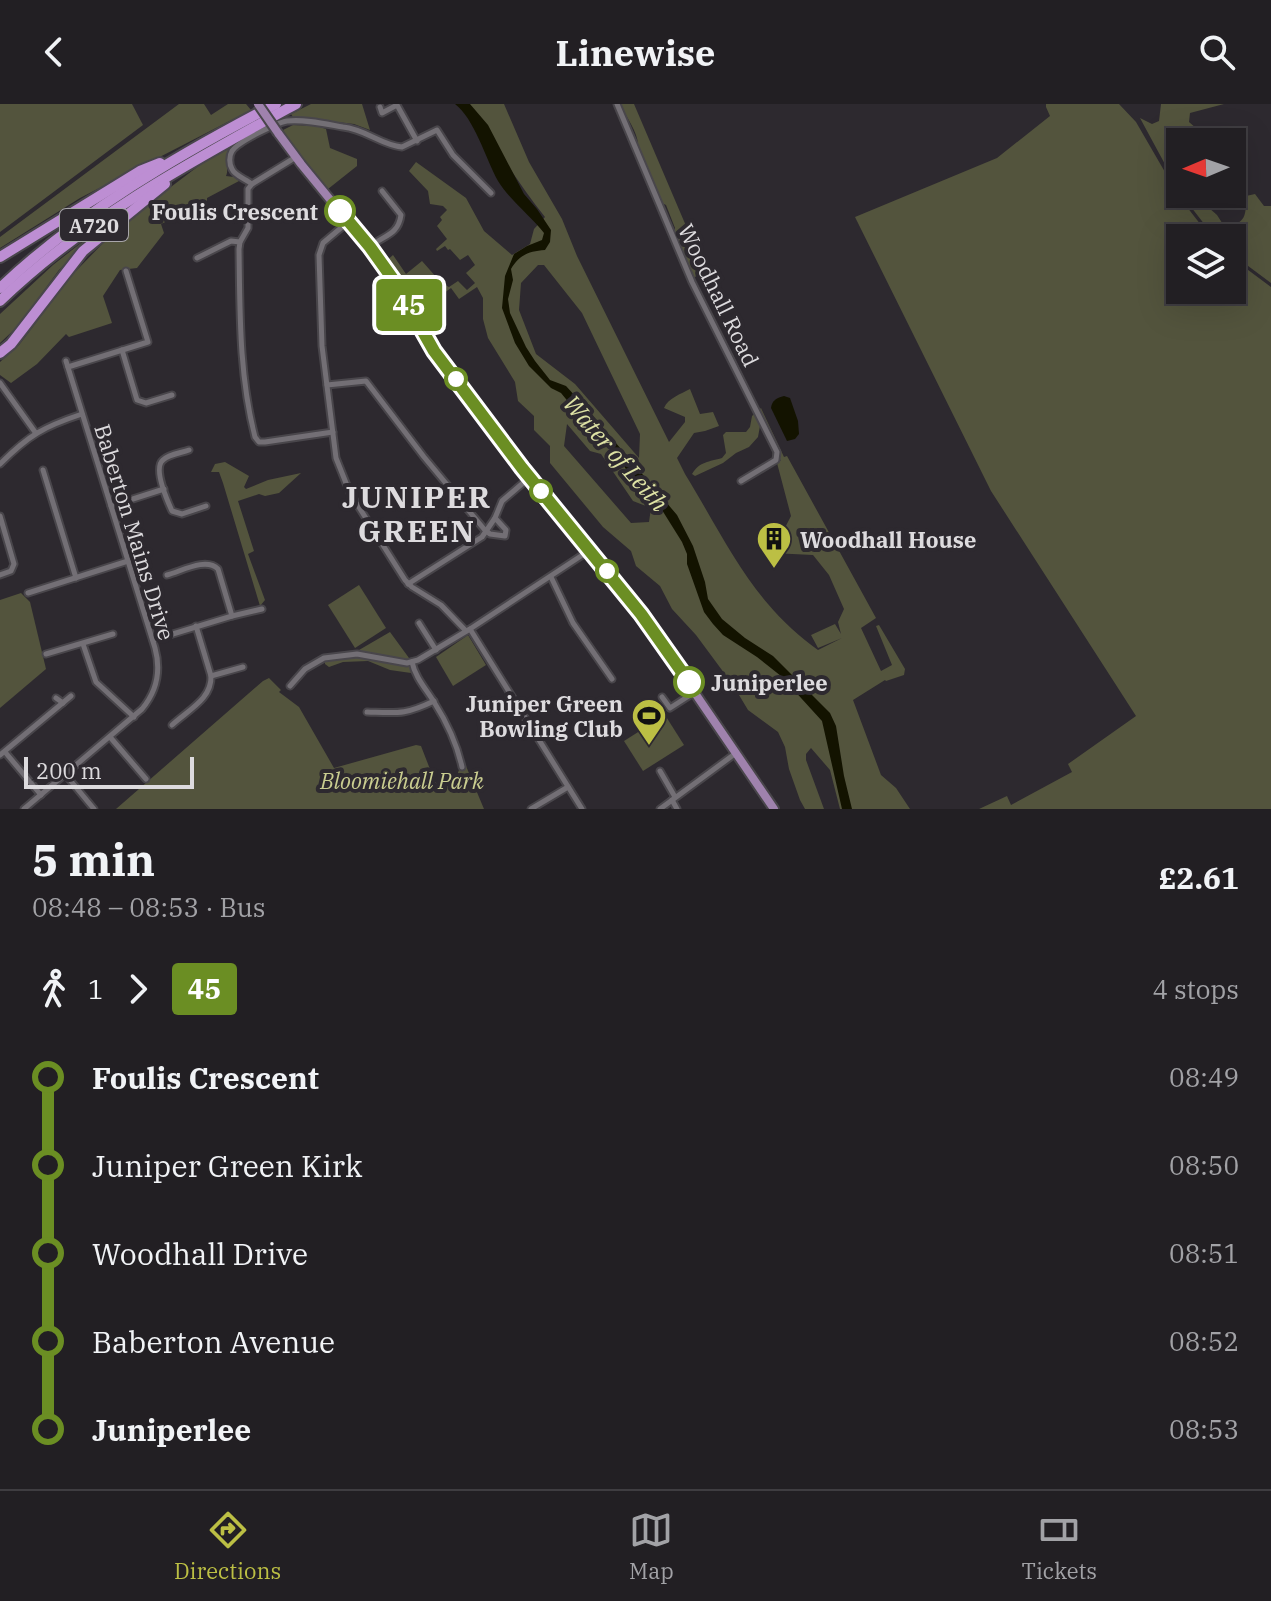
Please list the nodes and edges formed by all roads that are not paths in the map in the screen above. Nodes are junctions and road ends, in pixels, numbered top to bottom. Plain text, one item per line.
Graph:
1 (258, 104) edge
2 (276, 104) edge
3 (296, 104) edge
4 (617, 104) edge
5 (398, 105) edge
6 (380, 107) dead end
7 (417, 141) junction
8 (192, 154) junction
9 (296, 157) junction
10 (252, 184) junction
11 (382, 191) dead end
12 (491, 193) dead end
13 (349, 222) junction
14 (240, 242) junction
15 (370, 247) junction
16 (0, 257) edge
17 (197, 258) dead end
18 (126, 271) dead end
19 (0, 288) edge
20 (0, 301) edge
21 (155, 340) dead end
22 (148, 342) junction
23 (122, 350) junction
24 (0, 353) edge
25 (0, 383) edge
26 (327, 385) junction
27 (172, 395) dead end
28 (82, 414) junction
29 (35, 432) junction
30 (333, 432) junction
31 (184, 450) dead end
32 (0, 464) edge
33 (43, 470) dead end
34 (530, 477) junction
35 (741, 481) dead end
36 (164, 489) junction
37 (111, 506) junction
38 (0, 516) edge
39 (201, 516) dead end
40 (495, 518) junction
41 (487, 532) junction
42 (590, 550) junction
43 (128, 561) junction
44 (0, 575) edge
45 (167, 575) dead end
46 (551, 577) junction
47 (76, 578) junction
48 (408, 584) junction
49 (28, 593) dead end
50 (262, 609) dead end
51 (232, 616) junction
52 (419, 623) dead end
53 (196, 626) junction
54 (468, 630) junction
55 (110, 637) dead end
56 (153, 640) junction
57 (83, 644) junction
58 (436, 650) junction
59 (46, 654) dead end
60 (412, 662) junction
61 (243, 667) dead end
62 (211, 676) junction
63 (612, 679) dead end
64 (290, 686) dead end
65 (695, 691) junction
66 (71, 696) dead end
67 (662, 697) dead end
68 (56, 698) dead end
69 (434, 701) junction
70 (63, 703) junction
71 (367, 712) dead end
72 (134, 717) junction
73 (177, 723) dead end
74 (110, 737) junction
75 (737, 753) junction
76 (2, 754) edge
77 (462, 767) dead end
78 (660, 771) dead end
79 (65, 774) junction
80 (142, 778) dead end
81 (568, 787) junction
82 (41, 795) junction
83 (674, 798) junction
84 (24, 809) edge
85 (94, 809) edge
86 (531, 809) edge
87 (582, 809) edge
88 (660, 809) edge
89 (677, 809) edge
90 (774, 809) edge

1 - 9 main road, bridge
2 - 8 highway, A720
3 - 8 highway, A720
4 - 35 street, Woodhall Road
5 - 6 street
5 - 7 street
7 - 10 street
7 - 12 street
8 - 16 highway
8 - 19 highway, A720
8 - 20 highway, A720
8 - 24 highway
9 - 10 street
9 - 13 main road
10 - 14 street
11 - 15 street
13 - 15 main road
13 - 26 street
14 - 17 street
14 - 30 street
15 - 34 main road
18 - 22 street
21 - 22 street
22 - 23 street
23 - 27 street
23 - 28 street, Baberton Mains Drive
25 - 29 street
26 - 30 street
26 - 41 street
28 - 29 street, Baberton Mains Drive
28 - 37 street, Baberton Mains Drive
29 - 32 street, Baberton Mains Drive
30 - 48 street
31 - 36 street
33 - 47 street
34 - 40 street
34 - 42 main road
36 - 37 street
36 - 39 street
37 - 43 street, Baberton Mains Drive
38 - 44 street
40 - 41 street
40 - 41 street
41 - 48 street
42 - 46 street
42 - 65 main road
43 - 47 street
43 - 56 street, Baberton Mains Drive
45 - 51 street
46 - 54 street
46 - 63 street
47 - 49 street
48 - 54 street
50 - 51 street
51 - 53 street
52 - 58 street
53 - 56 street
53 - 62 street
54 - 58 street
54 - 81 street
55 - 57 street
56 - 72 street, Baberton Mains Drive
57 - 59 street
57 - 72 street
58 - 60 street
60 - 64 street
60 - 69 street
61 - 62 street
62 - 73 street
65 - 67 street
65 - 75 main road
66 - 70 street
68 - 70 street
69 - 71 street
69 - 77 street
70 - 76 street
72 - 74 street, Baberton Mains Drive
74 - 79 street, Baberton Mains Drive
74 - 80 street
75 - 83 street
75 - 90 main road
76 - 82 street
78 - 83 street
79 - 82 street, Baberton Mains Drive
79 - 85 street
81 - 86 street
81 - 87 street
82 - 84 street, Baberton Mains Drive
83 - 88 street
83 - 89 street

